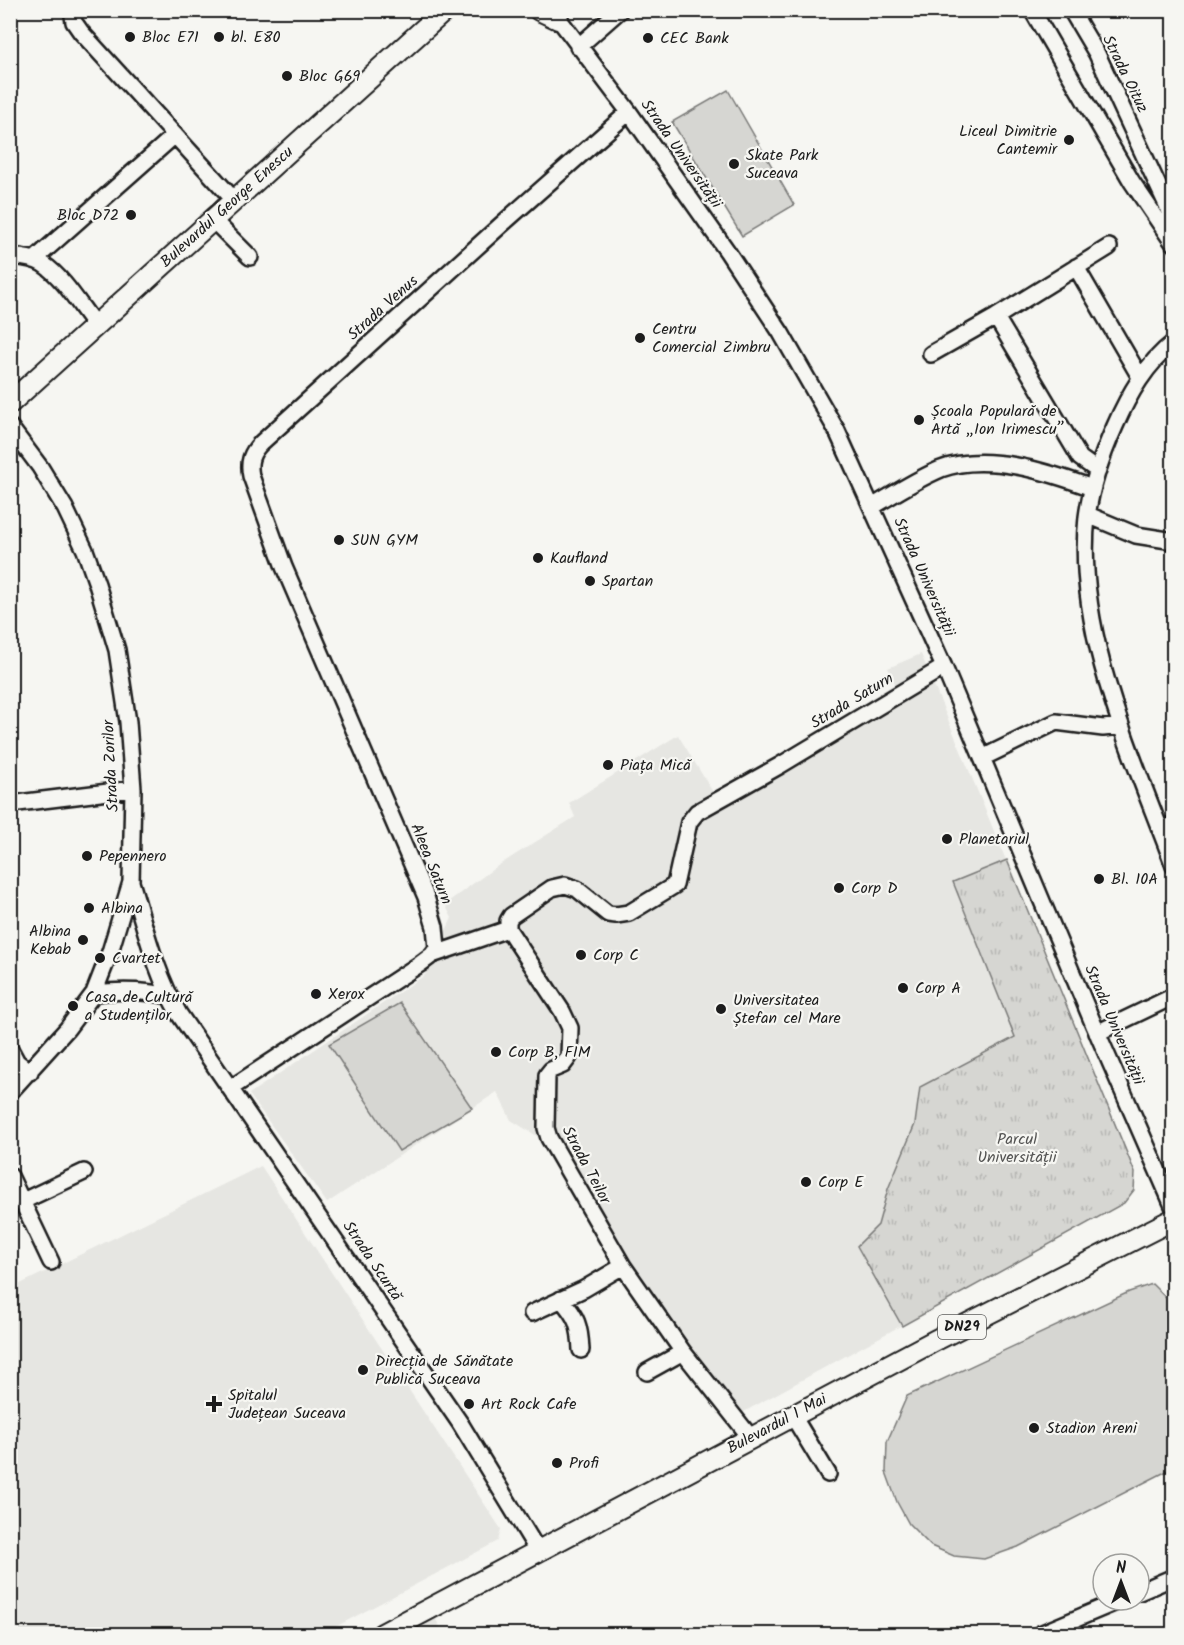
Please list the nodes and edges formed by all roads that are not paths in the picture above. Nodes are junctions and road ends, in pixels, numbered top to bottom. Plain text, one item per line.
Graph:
1 (72, 10) edge
2 (445, 10) edge
3 (539, 10) edge
4 (620, 10) edge
5 (1032, 10) edge
6 (1071, 10) edge
7 (555, 15) edge
8 (578, 47) junction
9 (629, 112) junction
10 (176, 135) junction
11 (234, 200) junction
12 (213, 220) junction
13 (1173, 220) edge
14 (1173, 244) edge
15 (1109, 247) dead end
16 (10, 256) edge
17 (250, 257) dead end
18 (34, 260) junction
19 (1076, 267) junction
20 (996, 317) junction
21 (96, 326) junction
22 (1173, 342) edge
23 (931, 354) dead end
24 (1140, 377) junction
25 (10, 403) edge
26 (10, 427) edge
27 (1098, 471) junction
28 (1092, 488) junction
29 (872, 507) junction
30 (1088, 515) junction
31 (1173, 541) edge
32 (284, 567) joint
33 (944, 667) junction
34 (1121, 726) junction
35 (982, 758) junction
36 (133, 789) junction
37 (10, 804) edge
38 (1168, 828) edge
39 (1173, 866) edge
40 (130, 882) junction
41 (508, 925) junction
42 (432, 955) junction
43 (94, 993) junction
44 (169, 996) junction
45 (1173, 996) edge
46 (1097, 1033) junction
47 (10, 1049) edge
48 (30, 1072) junction
49 (231, 1088) junction
50 (10, 1092) edge
51 (84, 1172) dead end
52 (10, 1176) edge
53 (23, 1201) junction
54 (1173, 1208) edge
55 (1173, 1219) edge
56 (51, 1262) dead end
57 (623, 1266) junction
58 (561, 1299) junction
59 (532, 1313) dead end
60 (580, 1350) dead end
61 (683, 1352) junction
62 (647, 1372) dead end
63 (793, 1416) junction
64 (751, 1438) junction
65 (828, 1474) dead end
66 (538, 1551) junction
67 (1173, 1577) edge
68 (1151, 1587) edge
69 (1093, 1612) edge
70 (382, 1635) edge
71 (1040, 1635) edge

1 - 10 street
2 - 11 main road, Bulevardul George Enescu
3 - 7 main road
4 - 8 street
5 - 14 street
6 - 13 street, Strada Oituz
7 - 8 street, Strada Universității
8 - 9 street, Strada Universității
9 - 29 street, Strada Universității
9 - 32 street, Strada Venus
10 - 11 street
10 - 18 street
11 - 12 main road, Bulevardul George Enescu
12 - 17 street
12 - 21 main road, Bulevardul George Enescu
15 - 19 street
16 - 18 street
18 - 21 street
19 - 20 street
19 - 24 street
20 - 23 street
20 - 27 street
21 - 25 main road, Bulevardul George Enescu
22 - 24 street
24 - 27 street
26 - 36 street, Strada Zorilor
27 - 28 street
28 - 29 street
28 - 30 street
29 - 33 street, Strada Universității
30 - 31 street
30 - 34 street
32 - 42 street, Aleea Saturn
33 - 35 street, Strada Universității
33 - 41 street, Strada Saturn
34 - 35 street
34 - 38 street
35 - 46 street, Strada Universității
36 - 37 street
36 - 40 street, Strada Zorilor
38 - 39 street
40 - 43 street, Strada Zorilor
40 - 44 street, Strada Scurtă
41 - 42 street
41 - 57 street, Strada Teilor
42 - 49 street
43 - 44 street
43 - 48 street, Strada Zorilor
44 - 49 street, Strada Scurtă
45 - 46 street
46 - 54 street, Strada Universității
47 - 48 street
48 - 50 street, Strada Zorilor
49 - 66 street, Strada Scurtă
51 - 53 street
52 - 53 street
53 - 56 street
55 - 63 main road, Bulevardul 1 Mai / DN29
57 - 58 street
57 - 61 street, Strada Teilor
58 - 59 street
58 - 60 street
61 - 62 street
61 - 64 street, Strada Teilor
63 - 64 main road, Bulevardul 1 Mai / DN29
63 - 65 street
64 - 66 main road, Bulevardul 1 Mai / DN29
66 - 70 main road, Bulevardul 1 Mai / DN29
67 - 68 street
69 - 71 street

